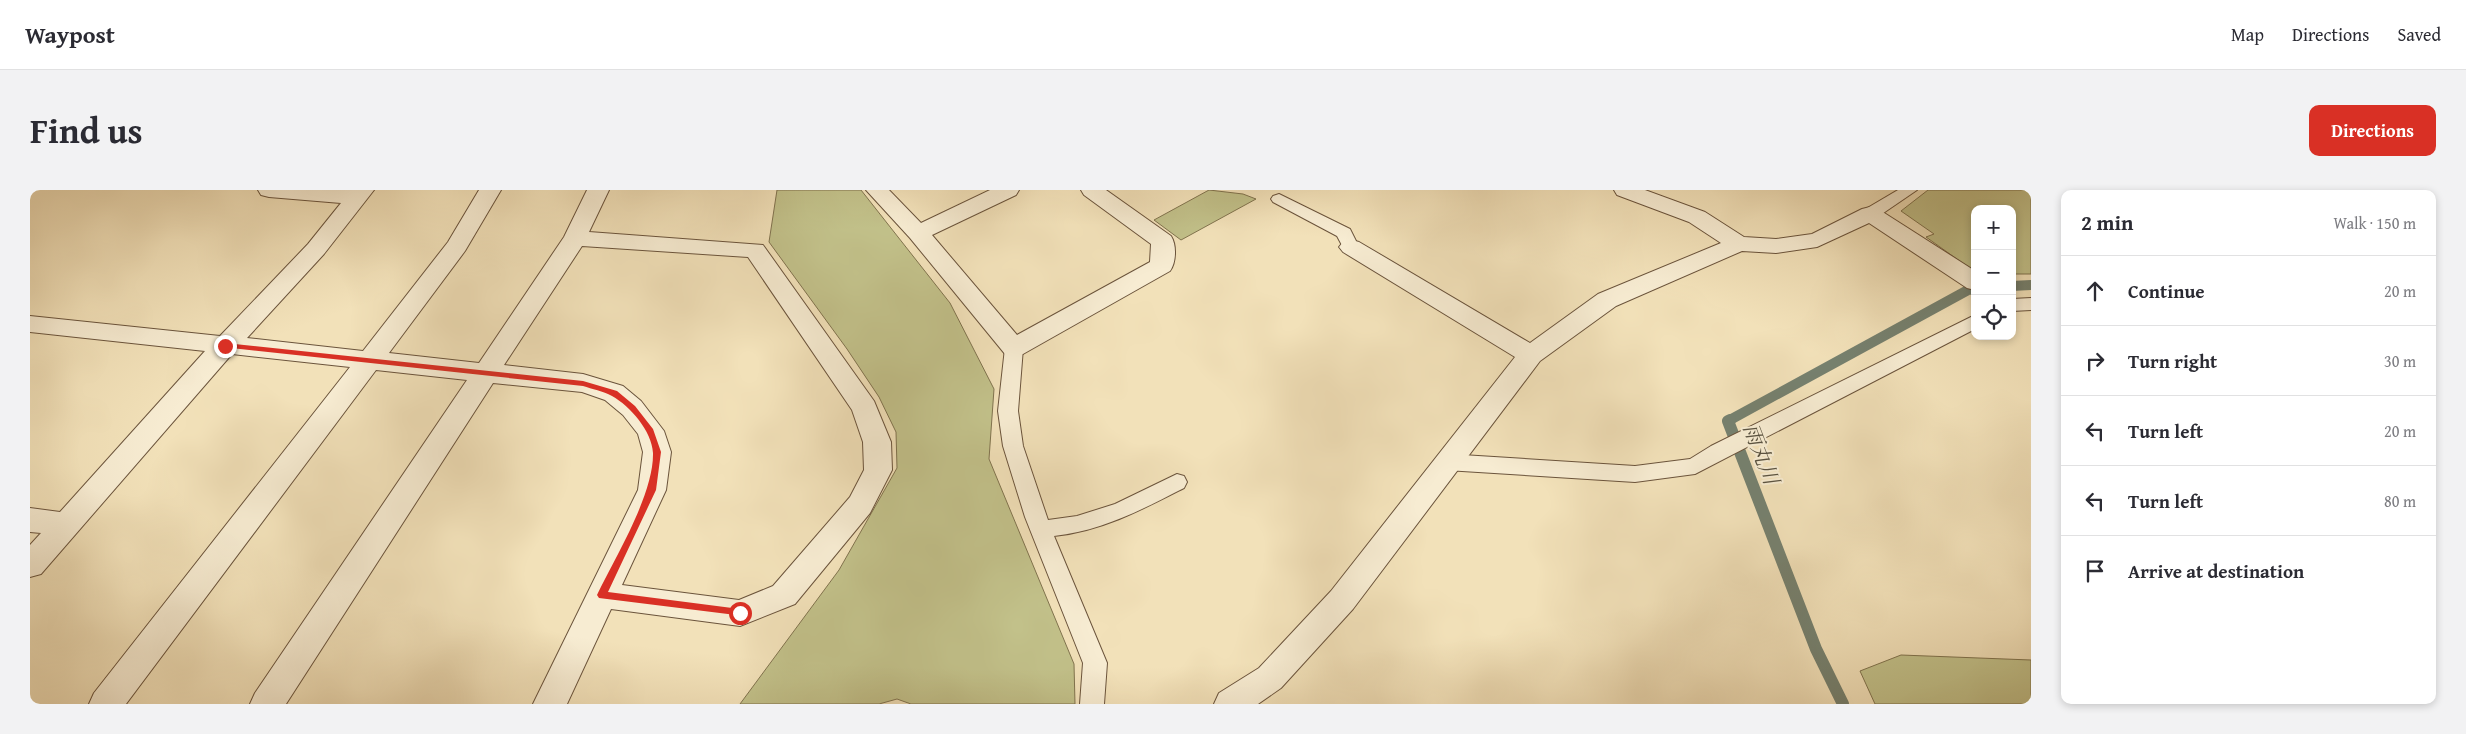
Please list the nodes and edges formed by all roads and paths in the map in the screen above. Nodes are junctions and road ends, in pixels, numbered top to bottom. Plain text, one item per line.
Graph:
1 (269, 190) edge
2 (490, 190) edge
3 (598, 190) edge
4 (877, 190) edge
5 (1008, 190) edge
6 (1092, 190) edge
7 (1625, 190) edge
8 (1908, 190) edge
9 (360, 194) edge
10 (1279, 199) dead end
11 (1870, 214) junction
12 (918, 233) junction
13 (575, 238) junction
14 (1740, 244) junction
15 (1351, 247) joint
16 (1971, 280) edge
17 (2031, 304) edge
18 (2016, 305) edge
19 (1971, 323) edge
20 (30, 324) edge
21 (225, 346) junction
22 (1014, 348) junction
23 (1531, 355) junction
24 (369, 361) junction
25 (486, 373) junction
26 (1446, 462) junction
27 (1177, 482) dead end
28 (30, 520) edge
29 (66, 524) junction
30 (1042, 529) junction
31 (30, 565) edge
32 (602, 595) junction
33 (106, 704) edge
34 (267, 704) edge
35 (550, 704) edge
36 (1092, 704) edge
37 (1231, 704) edge

1 - 9 street
2 - 24 street
3 - 13 street
4 - 12 street
5 - 12 street
6 - 22 street
7 - 14 street
8 - 11 lane
9 - 21 street
10 - 15 lane
11 - 14 street
11 - 16 street
12 - 22 street
13 - 25 street
13 - 32 street
14 - 23 street
15 - 23 street
17 - 18 lane
19 - 26 lane
20 - 21 street
21 - 24 street
21 - 29 street
22 - 30 lane
23 - 26 street
24 - 25 street
24 - 33 street
25 - 32 street
25 - 34 street
26 - 37 street
27 - 30 lane
28 - 29 street
29 - 31 street
30 - 36 lane
32 - 35 street

